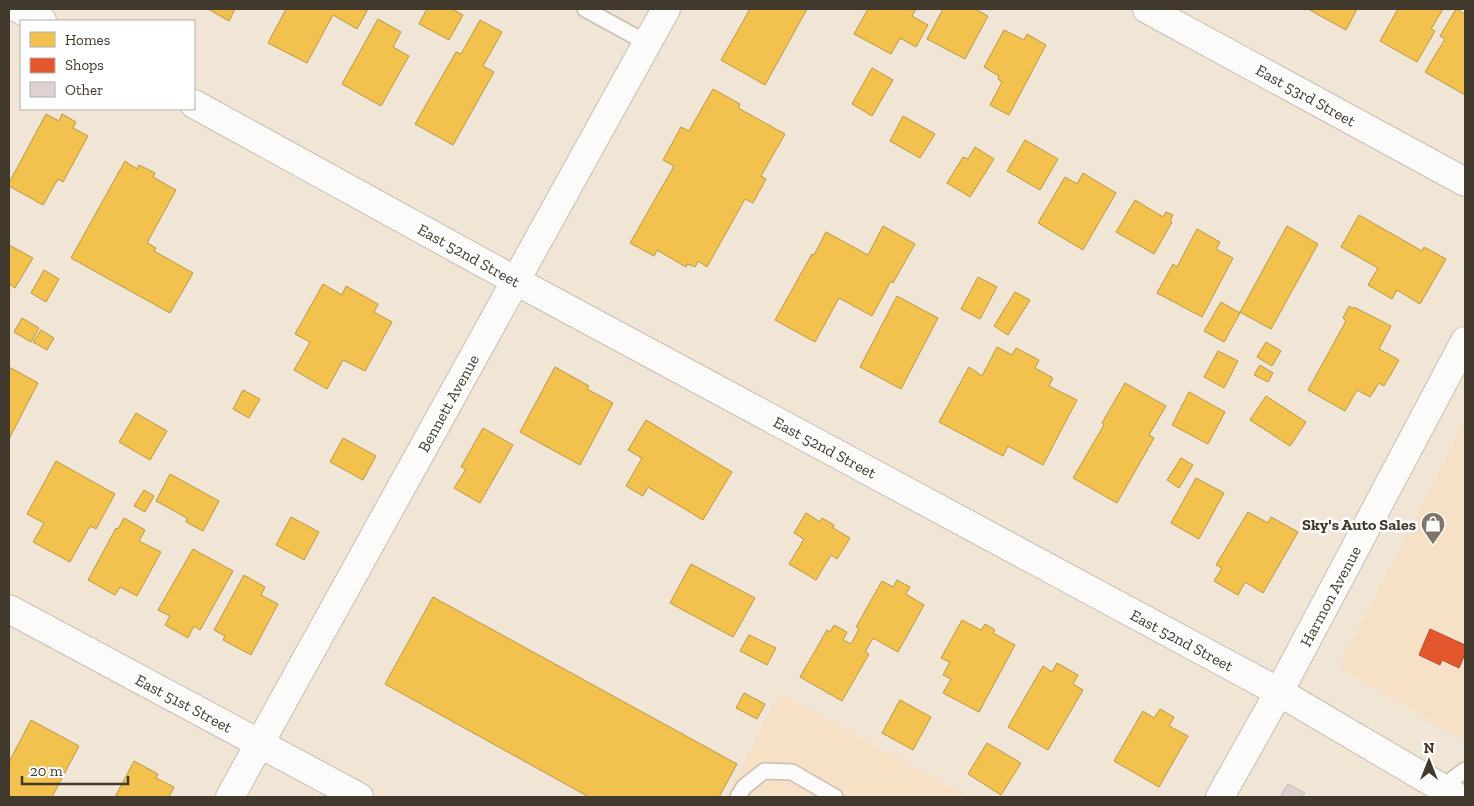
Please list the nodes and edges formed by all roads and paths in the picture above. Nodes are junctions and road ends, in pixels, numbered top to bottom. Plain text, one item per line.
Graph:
1 (19, 9) edge
2 (585, 9) edge
3 (666, 9) edge
4 (1147, 9) edge
5 (40, 20) edge
6 (647, 42) junction
7 (195, 105) edge
8 (1465, 182) edge
9 (516, 281) junction
10 (1465, 341) edge
11 (9, 609) edge
12 (1278, 692) junction
13 (260, 743) junction
14 (1465, 770) edge
15 (1448, 791) joint
16 (230, 797) edge
17 (359, 797) edge
18 (738, 797) edge
19 (835, 797) edge
20 (1220, 797) edge

1 - 5 street
2 - 6 lane
3 - 6 street, Bennett Avenue
4 - 8 street, East 53rd Street
6 - 9 street, Bennett Avenue
7 - 9 street, East 52nd Street
9 - 12 street, East 52nd Street
9 - 13 street, Bennett Avenue
10 - 12 street, Harmon Avenue
11 - 13 street, East 51st Street
12 - 15 street, East 52nd Street
12 - 20 street, Harmon Avenue
13 - 16 street, Bennett Avenue
13 - 17 street, East 51st Street
14 - 15 lane
18 - 19 lane

